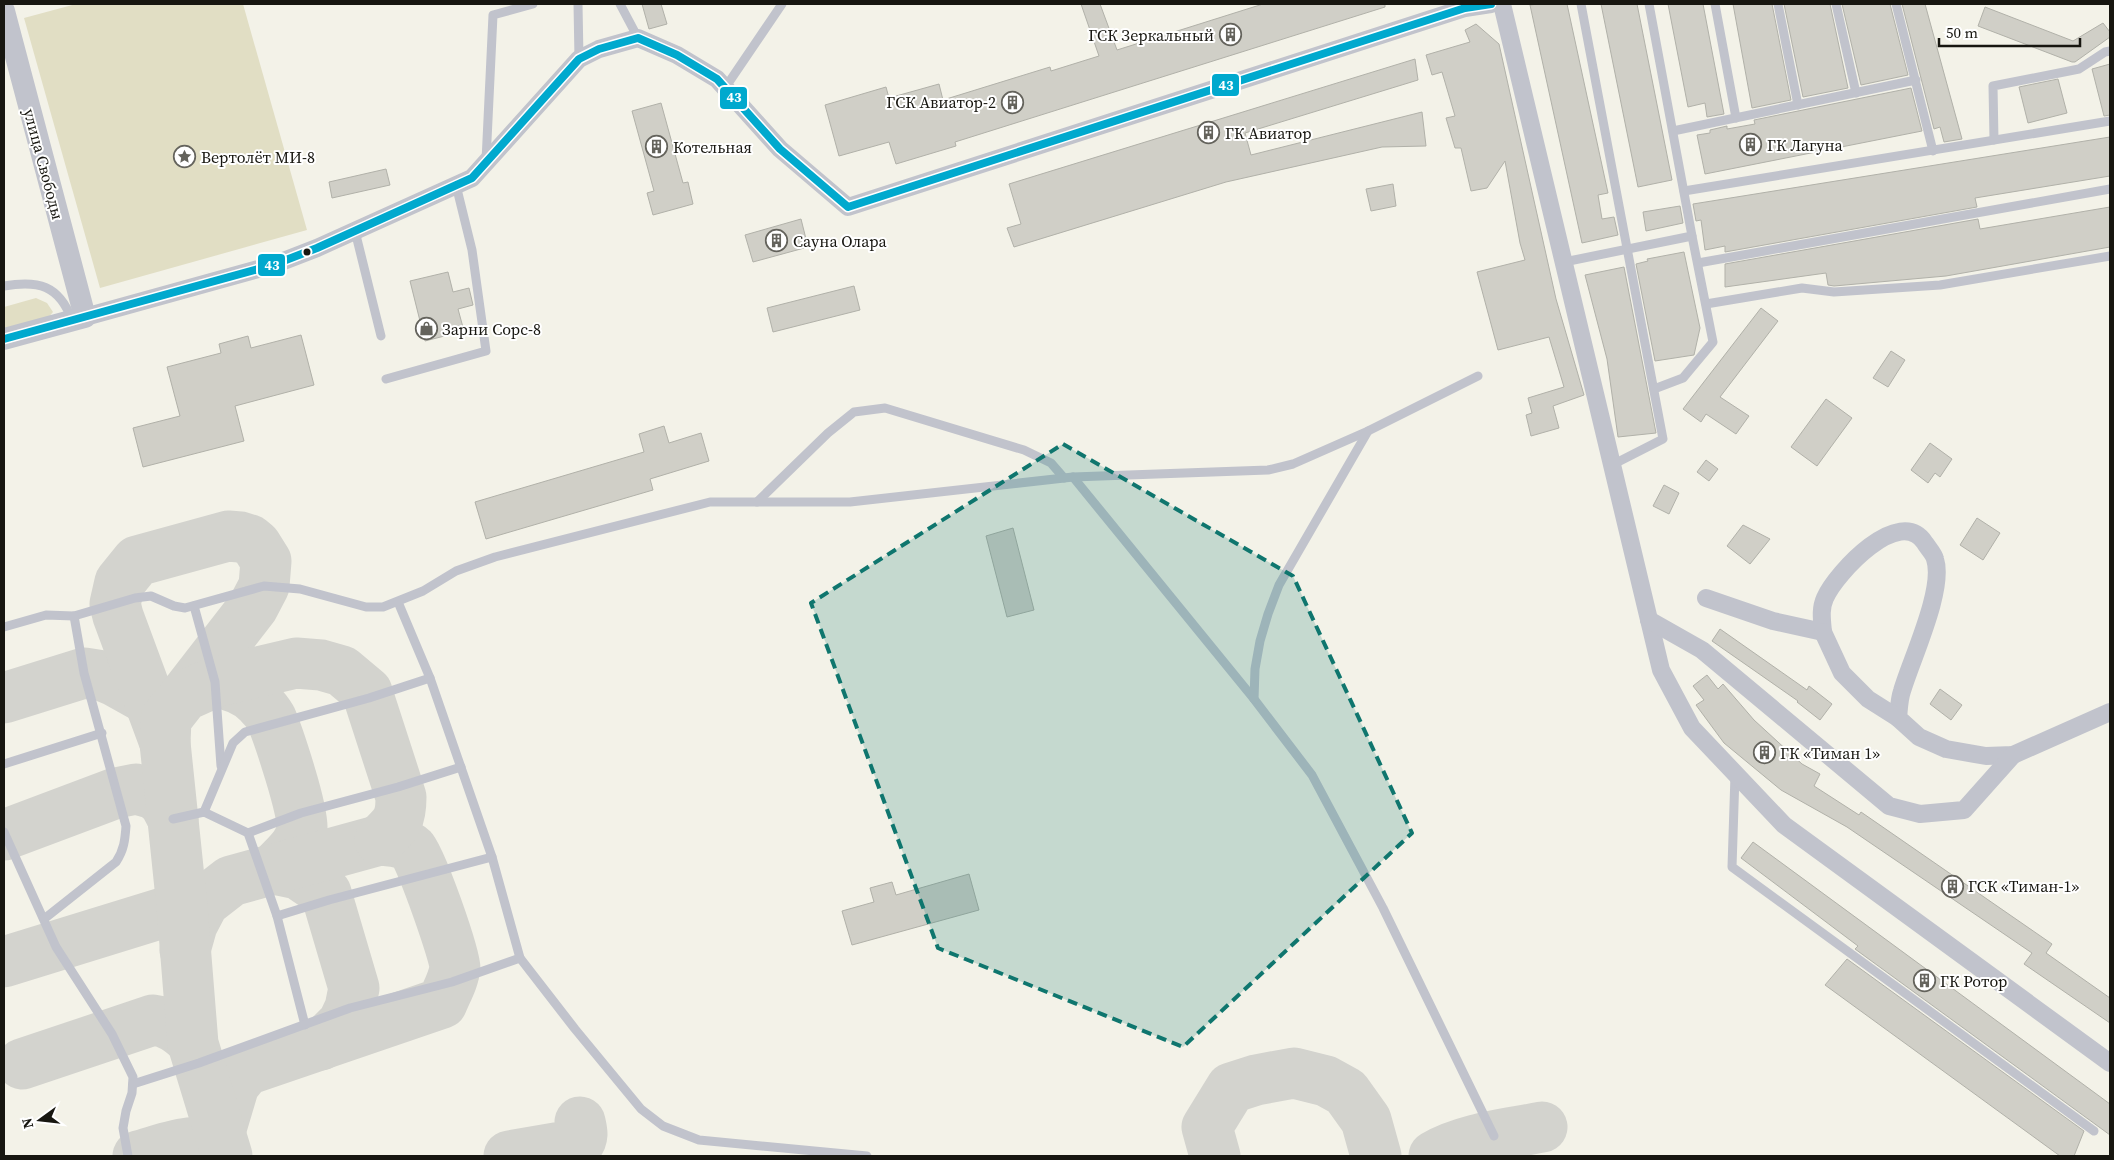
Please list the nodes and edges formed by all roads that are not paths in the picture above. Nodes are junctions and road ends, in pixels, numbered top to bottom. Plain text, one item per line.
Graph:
1 (533, 4) edge
2 (578, 4) edge
3 (620, 4) edge
4 (782, 4) edge
5 (1491, 4) edge
6 (1502, 4) edge
7 (1581, 4) edge
8 (1649, 4) edge
9 (1715, 4) edge
10 (1778, 4) edge
11 (1836, 4) edge
12 (1896, 4) edge
13 (1464, 6) edge
14 (4, 17) edge
15 (638, 38) junction
16 (2110, 50) edge
17 (579, 59) junction
18 (1916, 80) junction
19 (726, 88) junction
20 (1856, 93) junction
21 (1798, 105) junction
22 (1736, 118) junction
23 (2110, 121) edge
24 (1673, 131) junction
25 (1994, 140) junction
26 (1932, 151) junction
27 (486, 163) junction
28 (456, 185) junction
29 (2110, 190) edge
30 (1684, 191) junction
31 (354, 231) junction
32 (1692, 236) junction
33 (1628, 249) junction
34 (2110, 256) edge
35 (1564, 262) junction
36 (1698, 263) junction
37 (4, 286) edge
38 (1706, 304) junction
39 (78, 319) junction
40 (381, 336) dead end
41 (4, 338) edge
42 (1478, 376) dead end
43 (386, 378) dead end
44 (1654, 389) junction
45 (1368, 431) junction
46 (1612, 465) junction
47 (1074, 477) junction
48 (1064, 478) junction
49 (757, 502) junction
50 (1706, 598) dead end
51 (398, 602) junction
52 (194, 606) junction
53 (74, 616) junction
54 (1649, 620) junction
55 (4, 627) edge
56 (1824, 632) junction
57 (430, 678) junction
58 (1254, 699) junction
59 (2110, 712) edge
60 (1898, 718) junction
61 (102, 733) junction
62 (2013, 755) junction
63 (4, 764) edge
64 (461, 767) junction
65 (222, 769) junction
66 (1736, 774) junction
67 (204, 812) junction
68 (173, 820) dead end
69 (4, 832) edge
70 (248, 833) junction
71 (492, 857) junction
72 (277, 916) junction
73 (44, 919) junction
74 (520, 958) junction
75 (305, 1025) junction
76 (2110, 1063) edge
77 (133, 1084) junction
78 (2094, 1131) dead end
79 (1494, 1136) dead end
80 (128, 1156) edge
81 (868, 1156) edge

1 - 27 lane
2 - 17 lane
3 - 15 lane
4 - 19 lane
5 - 13 street
6 - 35 street
7 - 33 lane
8 - 24 lane
9 - 22 lane
10 - 21 lane
11 - 20 lane
12 - 18 lane
13 - 19 street
14 - 39 street, улица Свободы
15 - 17 street
15 - 19 street
16 - 25 lane
17 - 27 street
18 - 20 lane
18 - 26 lane
20 - 21 lane
21 - 22 lane
22 - 24 lane
23 - 25 lane
24 - 30 lane
25 - 26 lane
26 - 30 lane
27 - 28 street
28 - 31 street
28 - 43 lane
29 - 36 lane
30 - 32 lane
31 - 39 street
31 - 40 lane
32 - 33 lane
32 - 36 lane
33 - 35 lane
33 - 44 lane
34 - 38 lane
35 - 46 street
36 - 38 lane
37 - 39 lane
38 - 44 lane
39 - 41 street
42 - 45 lane
44 - 46 lane
45 - 47 lane
45 - 58 lane
46 - 54 street
47 - 48 lane
47 - 58 lane
48 - 49 lane
48 - 49 lane
49 - 51 lane
50 - 56 street
51 - 52 lane
51 - 57 lane
52 - 53 lane
52 - 65 lane
53 - 55 lane
53 - 61 lane
54 - 62 street
54 - 66 street
56 - 60 street
56 - 60 street
57 - 64 lane
57 - 65 lane
58 - 79 lane
59 - 62 street
60 - 62 street
61 - 63 lane
61 - 73 lane
64 - 70 lane
64 - 71 lane
65 - 67 lane
66 - 76 street
66 - 78 lane
67 - 68 lane
67 - 70 lane
69 - 73 lane
70 - 72 lane
71 - 72 lane
71 - 74 lane
72 - 75 lane
73 - 77 lane
74 - 75 lane
74 - 81 lane
75 - 77 lane
77 - 80 lane

